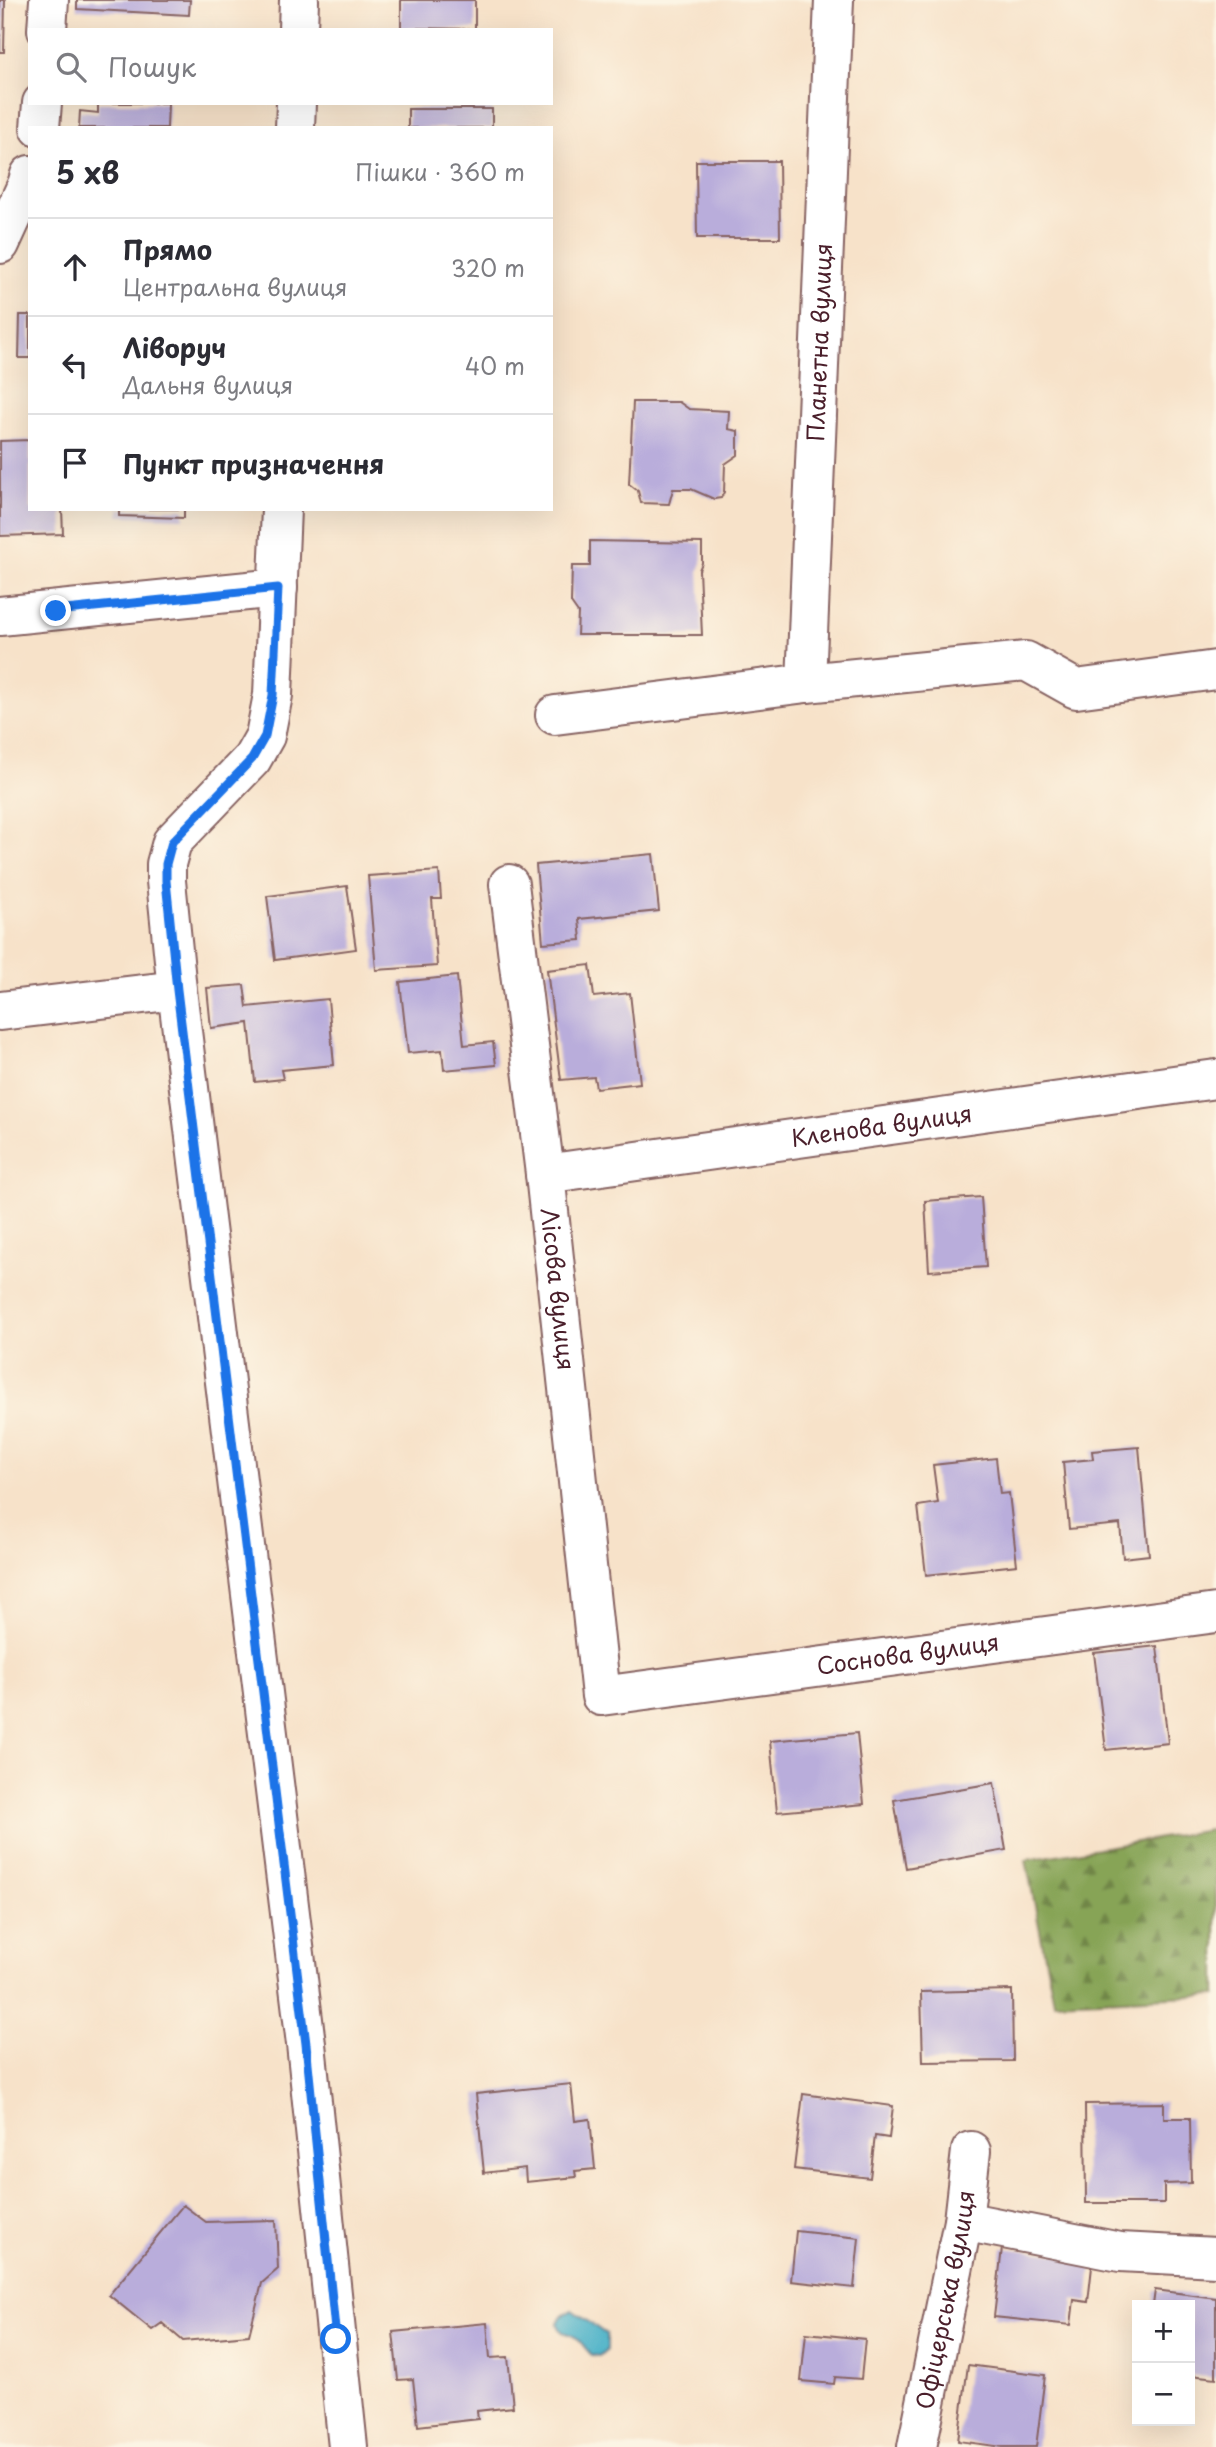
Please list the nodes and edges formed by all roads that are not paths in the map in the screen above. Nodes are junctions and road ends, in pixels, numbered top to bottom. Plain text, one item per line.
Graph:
1 (49, 0) edge
2 (299, 0) edge
3 (834, 0) edge
4 (47, 28) edge
5 (298, 28) edge
6 (42, 105) edge
7 (296, 105) edge
8 (40, 126) edge
9 (295, 126) edge
10 (28, 182) edge
11 (0, 244) edge
12 (281, 511) edge
13 (278, 588) junction
14 (0, 616) edge
15 (1216, 670) edge
16 (806, 683) junction
17 (555, 715) dead end
18 (509, 884) dead end
19 (177, 990) junction
20 (0, 1011) edge
21 (1216, 1079) edge
22 (545, 1174) junction
23 (1216, 1613) edge
24 (601, 1696) joint
25 (971, 2151) dead end
26 (962, 2221) junction
27 (1216, 2257) edge
28 (348, 2447) edge
29 (917, 2447) edge

1 - 4 street
2 - 5 street
3 - 16 street, Планетна вулиця
6 - 8 street
7 - 9 street
10 - 11 street
12 - 13 street
13 - 14 street
13 - 19 street
15 - 16 street
16 - 17 street
18 - 22 street, Лісова вулиця
19 - 20 street
19 - 28 street
21 - 22 street, Кленова вулиця
22 - 24 street, Лісова вулиця
23 - 24 street, Соснова вулиця
25 - 26 street, Офіцерська вулиця
26 - 27 street
26 - 29 street, Офіцерська вулиця

